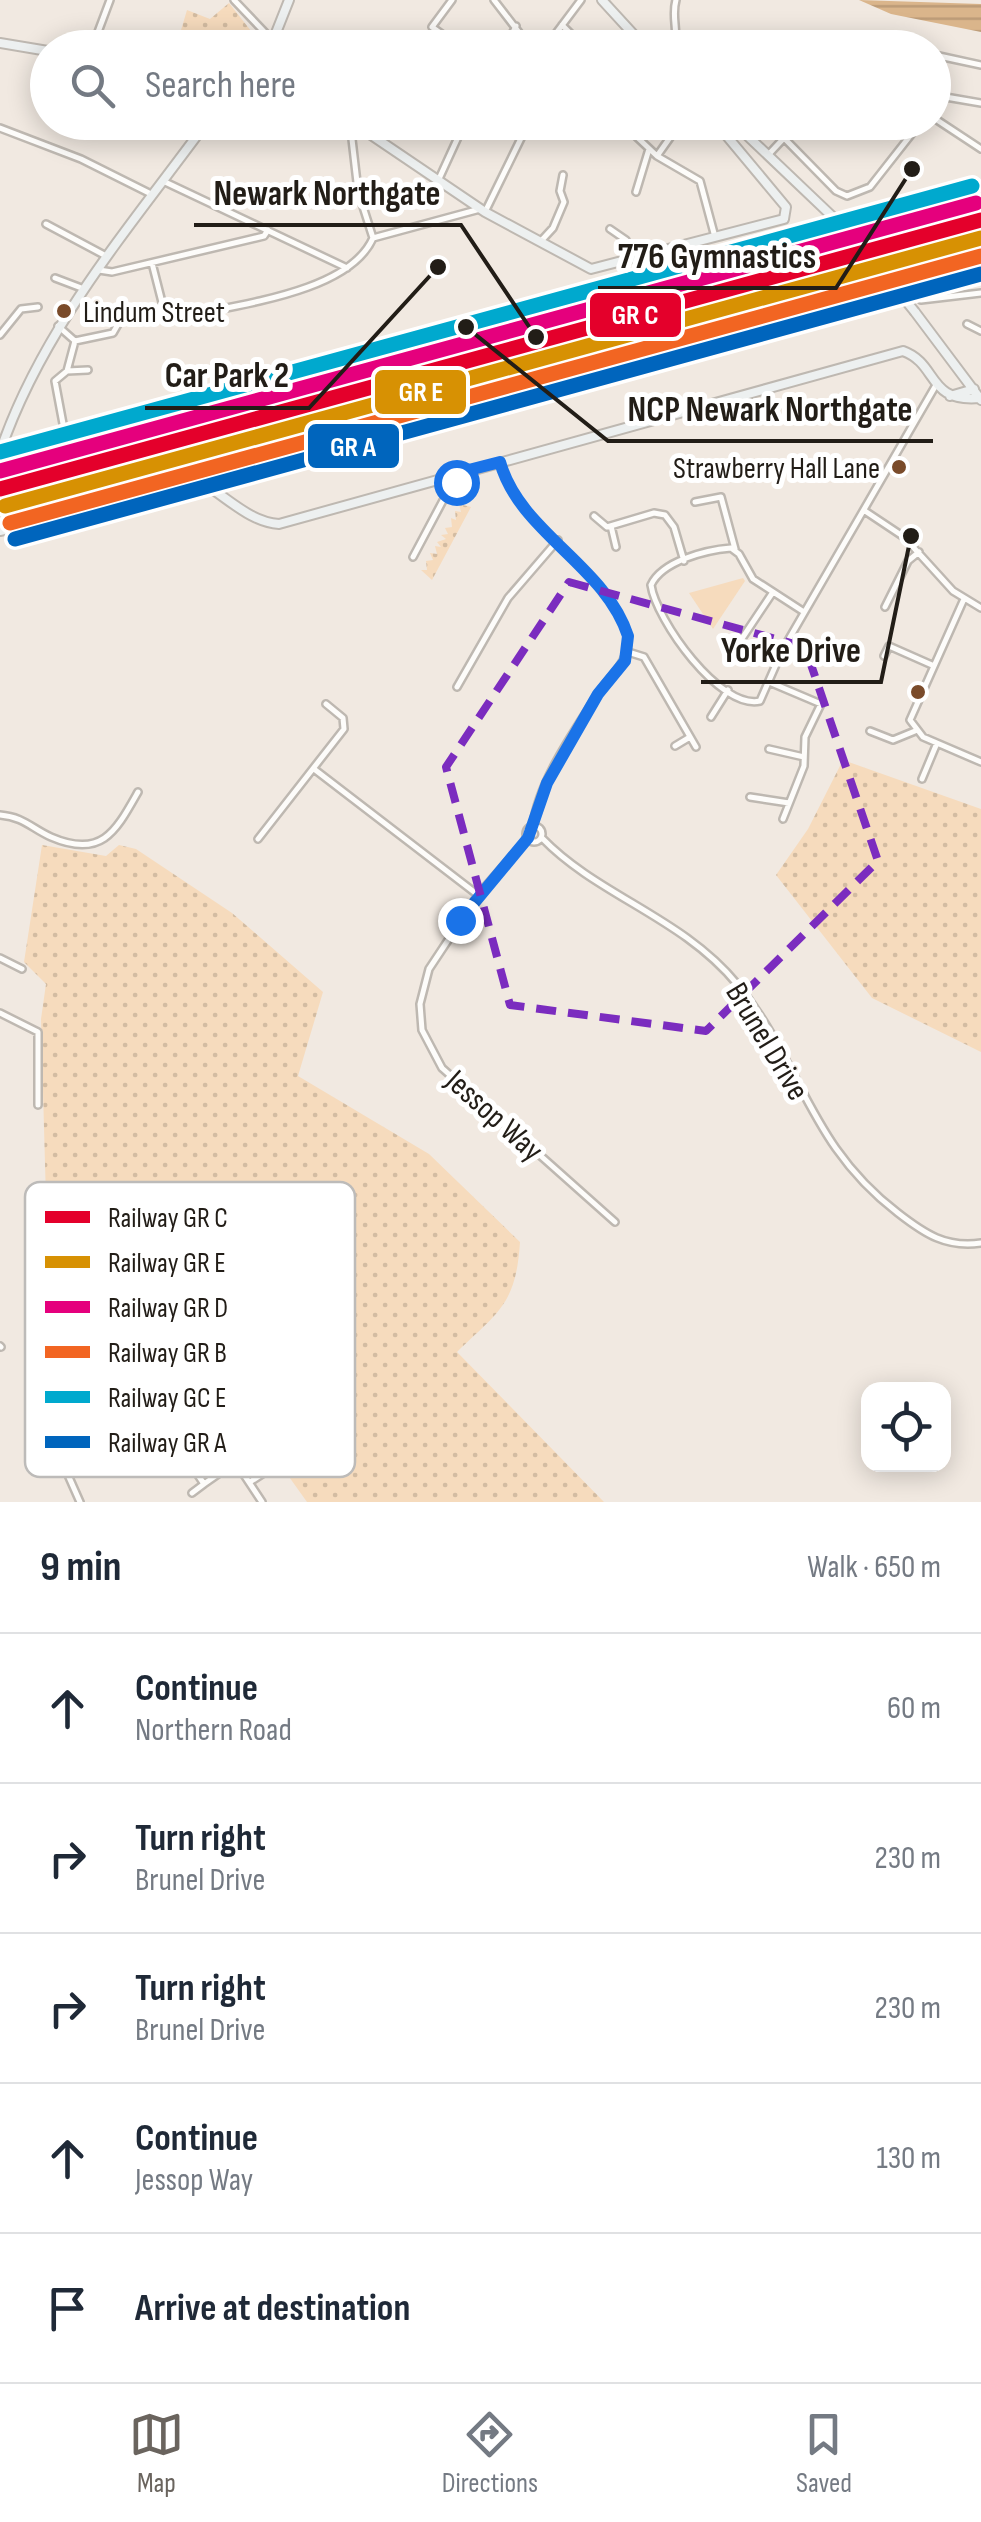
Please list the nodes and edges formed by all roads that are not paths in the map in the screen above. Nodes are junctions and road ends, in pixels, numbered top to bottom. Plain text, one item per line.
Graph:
1 (110, 0) edge
2 (234, 0) edge
3 (289, 0) edge
4 (452, 0) edge
5 (494, 0) edge
6 (581, 0) edge
7 (602, 0) edge
8 (676, 0) edge
9 (562, 25) junction
10 (516, 26) junction
11 (99, 30) edge
12 (261, 30) edge
13 (279, 30) edge
14 (437, 30) edge
15 (514, 30) edge
16 (519, 30) edge
17 (558, 30) edge
18 (567, 30) edge
19 (630, 30) edge
20 (676, 30) edge
21 (0, 43) edge
22 (30, 49) edge
23 (951, 59) edge
24 (981, 65) edge
25 (951, 98) edge
26 (981, 104) edge
27 (0, 128) edge
28 (951, 129) edge
29 (30, 139) edge
30 (31, 140) edge
31 (194, 140) edge
32 (353, 140) edge
33 (378, 140) edge
34 (456, 140) edge
35 (520, 140) edge
36 (640, 140) edge
37 (668, 140) edge
38 (739, 140) edge
39 (750, 140) edge
40 (782, 140) edge
41 (786, 140) edge
42 (907, 140) edge
43 (649, 148) junction
44 (981, 149) edge
45 (769, 154) junction
46 (657, 156) junction
47 (563, 174) dead end
48 (164, 181) junction
49 (438, 181) junction
50 (638, 189) dead end
51 (154, 195) junction
52 (483, 211) junction
53 (46, 224) dead end
54 (610, 229) dead end
55 (269, 230) junction
56 (373, 238) junction
57 (714, 238) junction
58 (538, 243) junction
59 (109, 257) junction
60 (631, 259) junction
61 (152, 263) junction
62 (347, 268) junction
63 (99, 270) junction
64 (54, 278) dead end
65 (84, 288) junction
66 (981, 293) edge
67 (921, 300) dead end
68 (38, 307) dead end
69 (121, 319) dead end
70 (967, 324) dead end
71 (58, 326) junction
72 (981, 331) edge
73 (0, 334) edge
74 (76, 341) junction
75 (88, 370) dead end
76 (67, 371) junction
77 (936, 385) junction
78 (977, 389) edge
79 (950, 396) junction
80 (981, 399) edge
81 (177, 402) dead end
82 (4, 429) edge
83 (64, 429) junction
84 (28, 438) dead end
85 (0, 452) edge
86 (500, 462) junction
87 (457, 473) junction
88 (694, 502) dead end
89 (865, 510) junction
90 (594, 516) dead end
91 (611, 526) junction
92 (3, 529) edge
93 (558, 540) junction
94 (616, 547) dead end
95 (735, 550) junction
96 (918, 552) junction
97 (413, 557) dead end
98 (684, 561) junction
99 (773, 592) junction
100 (964, 600) junction
101 (886, 606) dead end
102 (981, 608) edge
103 (804, 612) junction
104 (737, 646) dead end
105 (628, 652) junction
106 (884, 656) dead end
107 (932, 665) junction
108 (769, 682) junction
109 (457, 687) dead end
110 (728, 690) junction
111 (326, 704) dead end
112 (711, 717) dead end
113 (870, 730) dead end
114 (915, 731) junction
115 (690, 736) junction
116 (937, 743) junction
117 (676, 746) dead end
118 (696, 748) dead end
119 (769, 749) dead end
120 (804, 757) junction
121 (981, 762) edge
122 (314, 770) junction
123 (922, 779) dead end
124 (138, 792) dead end
125 (750, 796) dead end
126 (789, 802) junction
127 (0, 816) edge
128 (782, 819) dead end
129 (533, 826) junction
130 (528, 838) junction
131 (542, 838) junction
132 (258, 839) dead end
133 (478, 895) junction
134 (0, 958) edge
135 (22, 969) dead end
136 (0, 1013) edge
137 (38, 1106) dead end
138 (615, 1222) dead end
139 (981, 1243) edge
140 (69, 1477) edge
141 (199, 1477) edge
142 (214, 1477) edge
143 (246, 1477) edge
144 (257, 1477) edge
145 (249, 1482) junction
146 (204, 1484) junction
147 (192, 1492) dead end
148 (80, 1502) edge
149 (262, 1502) edge

1 - 11 street
2 - 12 street
3 - 13 street
4 - 14 street
5 - 10 street
6 - 9 street
7 - 19 street
8 - 20 street
9 - 17 street
9 - 18 street
10 - 15 street
10 - 16 street
21 - 22 street
23 - 24 street
25 - 26 street
27 - 29 street
28 - 44 street
30 - 51 street
31 - 48 street
32 - 56 street
33 - 49 street
34 - 49 street
35 - 52 street
36 - 43 street
37 - 46 street
38 - 57 street
39 - 45 street
40 - 45 street
41 - 42 street
43 - 46 street
43 - 50 street
45 - 78 street, bridge
46 - 57 street
47 - 58 street
48 - 51 street
48 - 55 street
49 - 52 street
51 - 59 street
52 - 56 street
52 - 58 street
53 - 59 street
54 - 60 street
55 - 61 street
55 - 62 street
56 - 62 street
57 - 60 street
58 - 60 street
59 - 63 street
61 - 62 street
61 - 63 street
63 - 65 street
64 - 65 street
65 - 71 street
66 - 67 street
68 - 73 street
69 - 74 street
70 - 72 street
71 - 74 street
71 - 82 street
74 - 76 street
75 - 76 street
76 - 83 street
77 - 79 street
77 - 86 street
77 - 89 street
78 - 79 street
78 - 80 street
79 - 80 street
81 - 83 street
82 - 85 street
83 - 84 street
86 - 87 street
86 - 93 street
87 - 92 street
87 - 97 street
88 - 95 street
89 - 96 street
89 - 103 street
90 - 91 street
91 - 94 street
91 - 98 street
93 - 105 street
93 - 109 street
95 - 98 street
95 - 99 street
96 - 100 street
96 - 101 street
98 - 110 street
99 - 103 street
99 - 104 street
100 - 102 street
100 - 107 street
103 - 108 street
105 - 115 street
105 - 129 street
106 - 107 street
107 - 114 street
108 - 110 street
108 - 120 street
110 - 112 street
111 - 122 street
113 - 114 street
114 - 116 street
115 - 117 street
115 - 118 street
116 - 121 street
116 - 123 street
119 - 120 street
120 - 126 street
122 - 132 street
122 - 133 street
124 - 127 street
125 - 126 street
126 - 128 street
129 - 130 street
129 - 131 street
130 - 131 street
130 - 133 street, Jessop Way
131 - 139 street, Brunel Drive
133 - 138 street, Jessop Way
134 - 135 street
136 - 137 street
140 - 148 street
141 - 146 street
142 - 146 street
143 - 145 street
144 - 145 street
145 - 149 street
146 - 147 street

